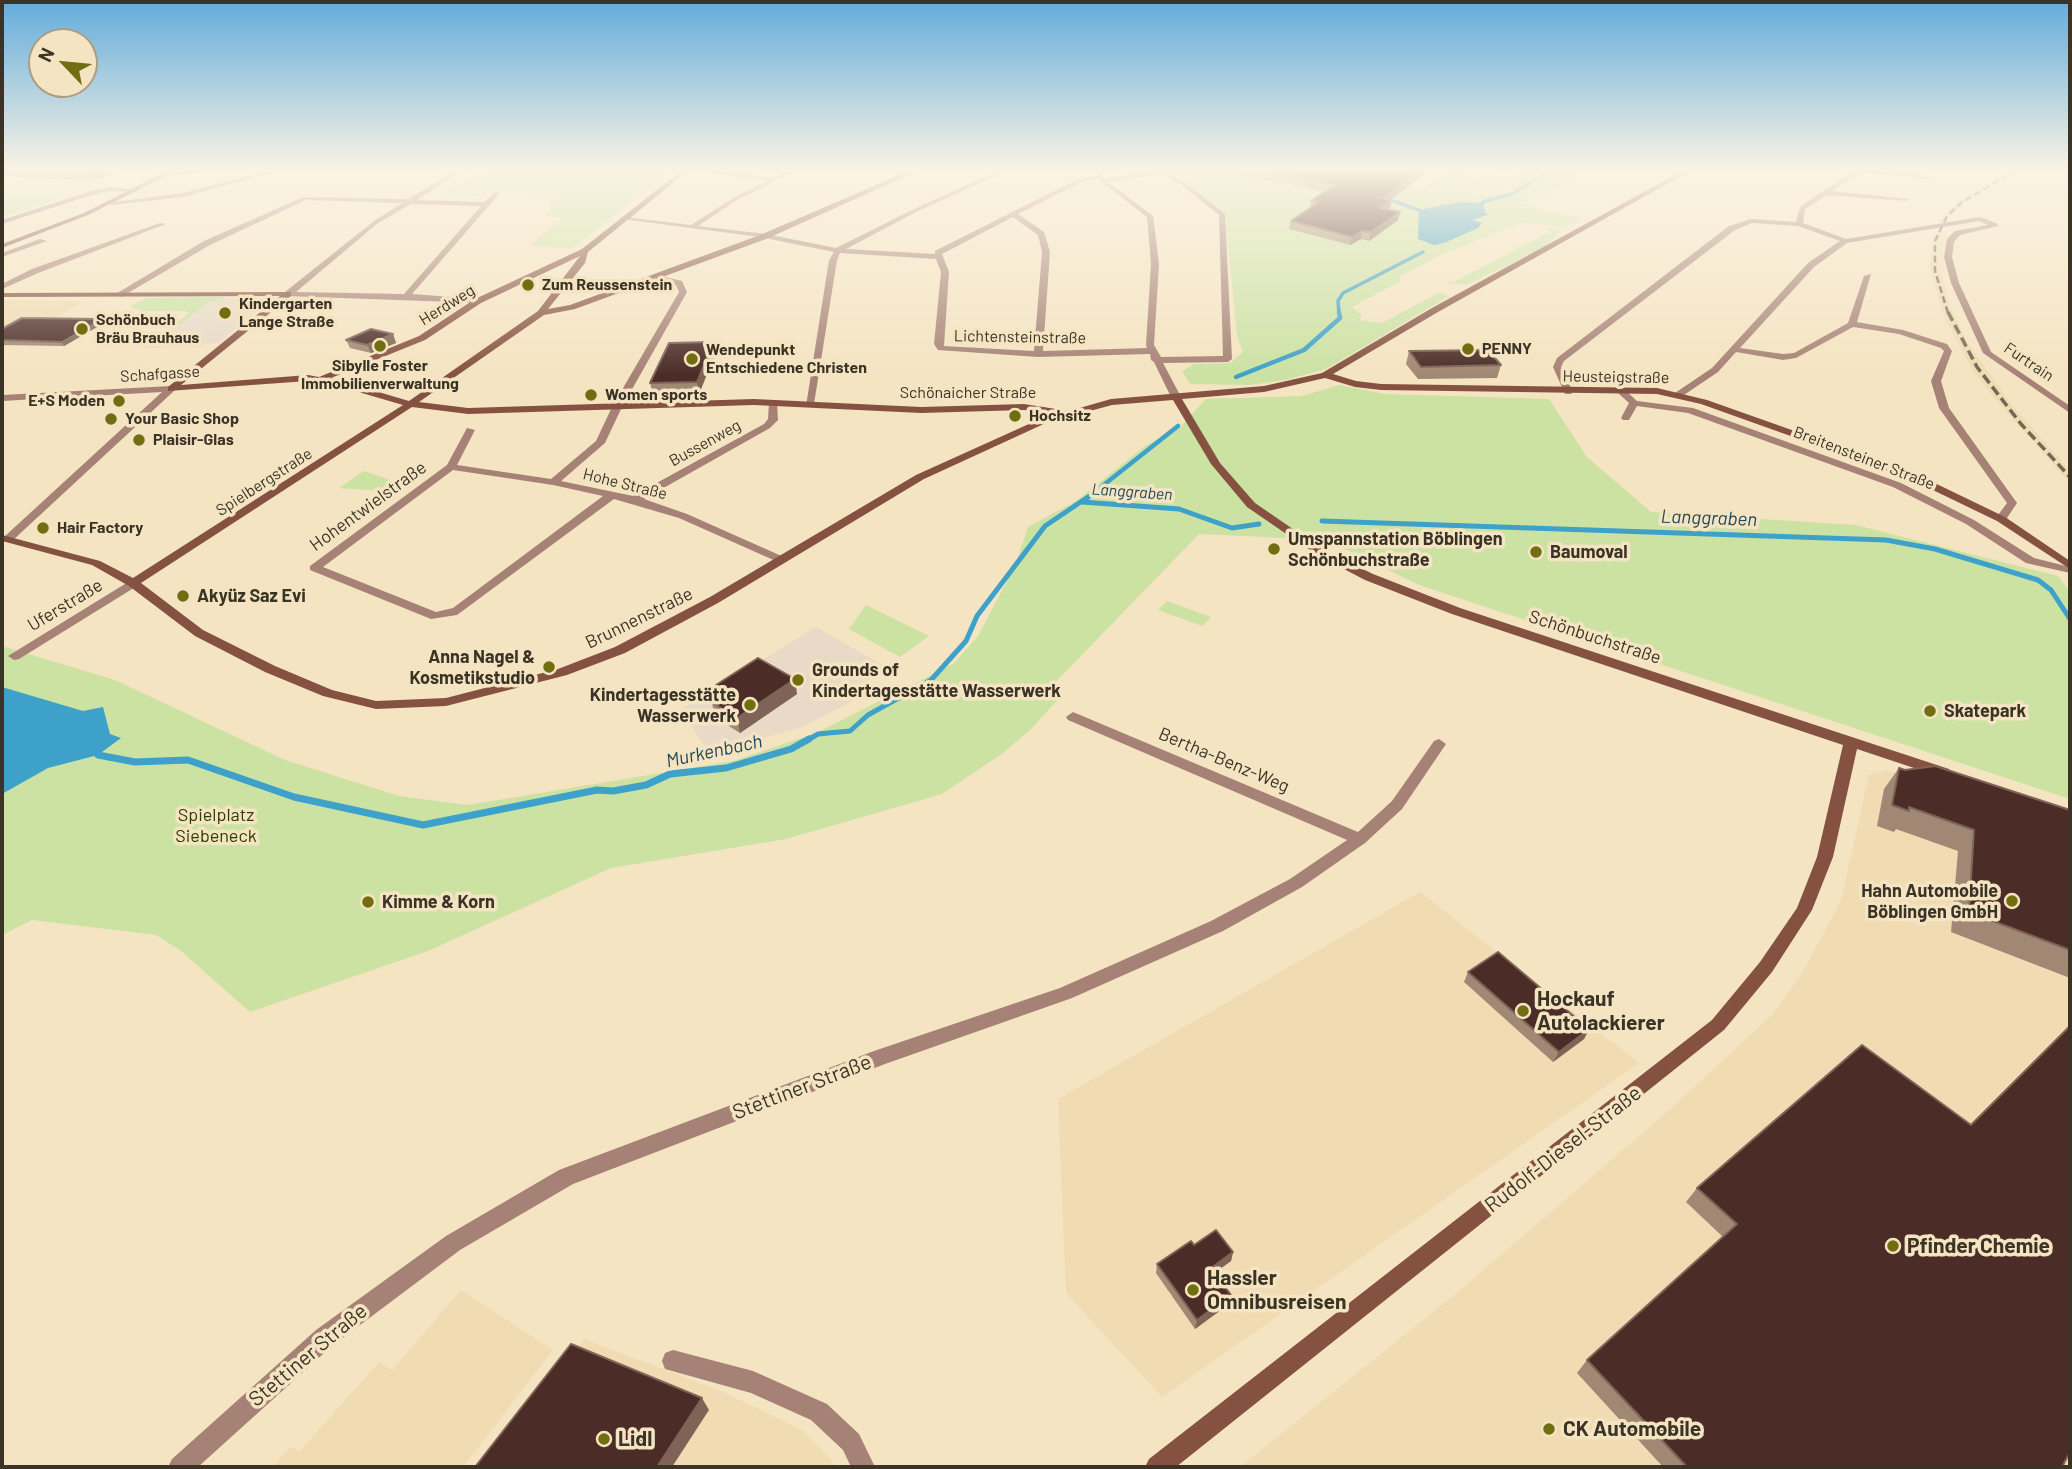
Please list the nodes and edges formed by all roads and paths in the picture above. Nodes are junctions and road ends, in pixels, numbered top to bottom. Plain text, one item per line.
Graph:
1 (21, 239) edge
2 (123, 239) edge
3 (216, 239) edge
4 (355, 239) edge
5 (456, 239) edge
6 (601, 239) edge
7 (757, 239) edge
8 (777, 239) edge
9 (862, 239) edge
10 (966, 239) edge
11 (1042, 239) edge
12 (1152, 239) edge
13 (1223, 239) edge
14 (1565, 239) edge
15 (1718, 239) edge
16 (1838, 239) edge
17 (1872, 239) edge
18 (1952, 239) edge
19 (1845, 241) junction
20 (43, 242) dead end
21 (2, 246) edge
22 (585, 251) junction
23 (838, 251) junction
24 (2, 255) edge
25 (939, 257) junction
26 (1868, 276) dead end
27 (657, 277) junction
28 (2, 287) edge
29 (288, 294) junction
30 (2, 295) edge
31 (118, 295) junction
32 (406, 296) junction
33 (478, 302) junction
34 (541, 313) junction
35 (1852, 324) junction
36 (1734, 349) junction
37 (1038, 354) junction
38 (1153, 355) junction
39 (1344, 365) junction
40 (1325, 375) junction
41 (319, 379) junction
42 (444, 381) junction
43 (1381, 387) junction
44 (171, 389) junction
45 (1621, 391) junction
46 (1568, 392) junction
47 (382, 395) junction
48 (1175, 395) junction
49 (1678, 395) junction
50 (2, 398) edge
51 (774, 403) junction
52 (1634, 403) junction
53 (410, 404) junction
54 (809, 404) junction
55 (617, 407) junction
56 (2070, 410) edge
57 (1066, 413) junction
58 (1626, 418) dead end
59 (470, 430) dead end
60 (451, 467) junction
61 (553, 482) junction
62 (610, 496) junction
63 (635, 500) junction
64 (2001, 519) junction
65 (5, 538) edge
66 (782, 560) junction
67 (2070, 568) edge
68 (133, 583) junction
69 (14, 656) dead end
70 (1073, 717) dead end
71 (1851, 742) junction
72 (1439, 744) dead end
73 (1953, 776) edge
74 (1360, 839) junction
75 (673, 1361) dead end
76 (180, 1467) edge
77 (863, 1467) edge
78 (1157, 1467) edge

1 - 21 street
2 - 28 street
3 - 31 street
4 - 29 street
5 - 32 street
6 - 22 street, Herdweg
7 - 27 street
8 - 23 street
9 - 23 street
10 - 25 street
11 - 37 street
12 - 38 street
13 - 38 street, Lichtensteinstraße
14 - 39 street, Schönaicher Straße
15 - 46 street, Heusteigstraße
16 - 19 street, Heusteigstraße
17 - 19 street, Heusteigstraße
18 - 56 street, Furtrain
19 - 36 street, Heusteigstraße
20 - 24 street
22 - 33 street, Herdweg
22 - 34 street
23 - 25 street
23 - 54 street
25 - 37 street, Lichtensteinstraße
26 - 35 street
27 - 34 street
27 - 55 street
29 - 31 street
29 - 32 street
29 - 44 street
30 - 31 street
32 - 33 street
33 - 41 street, Herdweg
34 - 42 street
35 - 36 street
35 - 64 street
36 - 49 street, Heusteigstraße
37 - 38 street, Lichtensteinstraße
38 - 48 street
39 - 40 street, Schönaicher Straße
39 - 43 street
40 - 43 street, Heusteigstraße
40 - 48 street, Schönaicher Straße
41 - 44 street, Schafgasse
41 - 47 street, Schönaicher Straße
42 - 47 street
42 - 53 street, Spielbergstraße
43 - 46 street, Heusteigstraße
44 - 50 street, Schafgasse
44 - 65 street
45 - 46 street, Heusteigstraße
45 - 49 street, Heusteigstraße
45 - 52 street
47 - 53 street, Schönaicher Straße
48 - 57 street, Schönaicher Straße
48 - 71 street, Schönbuchstraße
49 - 64 street, Breitensteiner Straße
51 - 54 street, Schönaicher Straße
51 - 55 street, Schönaicher Straße
51 - 63 street, Bussenweg
52 - 58 street
52 - 67 street, Breitensteiner Straße
53 - 55 street, Schönaicher Straße
53 - 68 street, Spielbergstraße
54 - 57 street, Schönaicher Straße
55 - 61 street
57 - 66 street, Brunnenstraße
59 - 60 street, Hohentwielstraße
60 - 61 street, Hohe Straße
60 - 62 street, Hohentwielstraße
61 - 62 street, Hohe Straße
62 - 63 street, Hohe Straße
63 - 66 street, Hohe Straße
64 - 67 street, Breitensteiner Straße
65 - 68 street, Brunnenstraße
66 - 68 street, Brunnenstraße
68 - 69 street, Uferstraße
70 - 74 street, Bertha-Benz-Weg
71 - 73 street, Schönbuchstraße
71 - 78 street, Rudolf-Diesel-Straße
72 - 74 street, Stettiner Straße
74 - 76 street, Stettiner Straße
75 - 77 street

